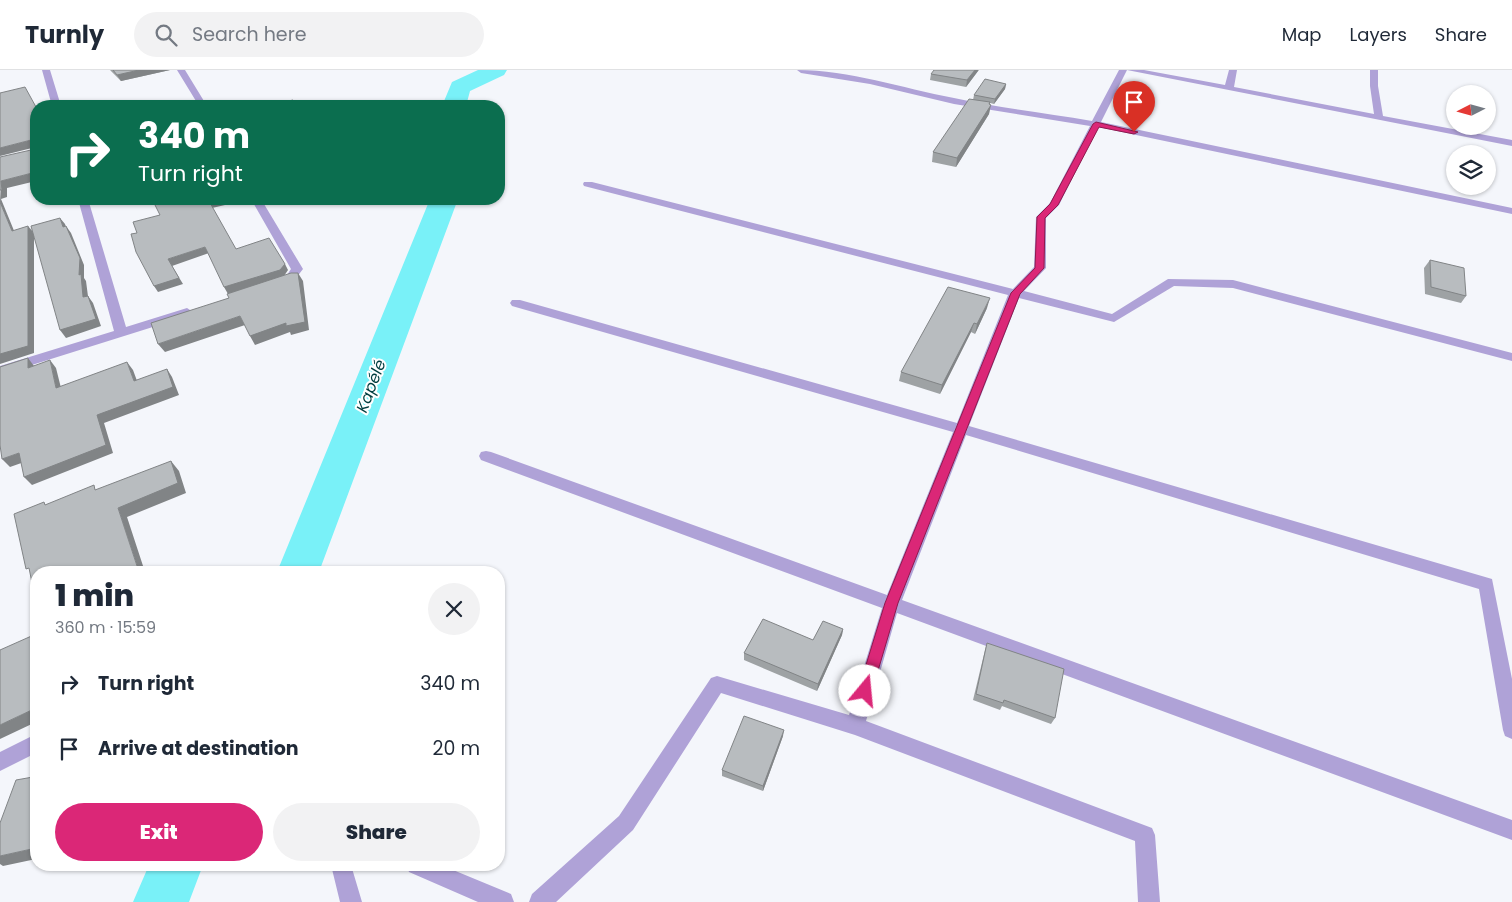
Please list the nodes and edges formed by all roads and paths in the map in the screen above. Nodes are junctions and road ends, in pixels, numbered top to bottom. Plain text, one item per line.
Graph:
1 (46, 70) edge
2 (181, 70) edge
3 (801, 70) edge
4 (1123, 70) edge
5 (1131, 70) edge
6 (1233, 70) edge
7 (1374, 70) edge
8 (1229, 88) junction
9 (55, 100) edge
10 (199, 100) edge
11 (1380, 118) junction
12 (1096, 124) junction
13 (1512, 143) edge
14 (588, 184) dead end
15 (85, 205) edge
16 (260, 205) edge
17 (1512, 211) edge
18 (270, 286) edge
19 (1015, 293) junction
20 (516, 303) dead end
21 (196, 309) edge
22 (121, 333) junction
23 (1512, 357) edge
24 (0, 371) edge
25 (961, 430) junction
26 (486, 456) dead end
27 (892, 603) junction
28 (854, 726) junction
29 (1512, 730) edge
30 (30, 746) edge
31 (0, 762) edge
32 (1512, 830) edge
33 (343, 871) edge
34 (430, 871) edge
35 (351, 902) edge
36 (503, 902) edge
37 (540, 902) edge
38 (1149, 902) edge

1 - 9 street
2 - 10 street
3 - 12 street
4 - 12 street
5 - 8 street
6 - 8 street
7 - 11 street
8 - 11 street
11 - 13 street
12 - 17 street
12 - 19 street
14 - 19 street
15 - 22 street
16 - 18 street
19 - 23 street
19 - 25 street
20 - 25 street
21 - 22 street
22 - 24 street
25 - 27 street
25 - 29 street
26 - 27 street
27 - 28 street
27 - 32 street
28 - 37 street
28 - 38 street
30 - 31 street
33 - 35 street
34 - 36 street

